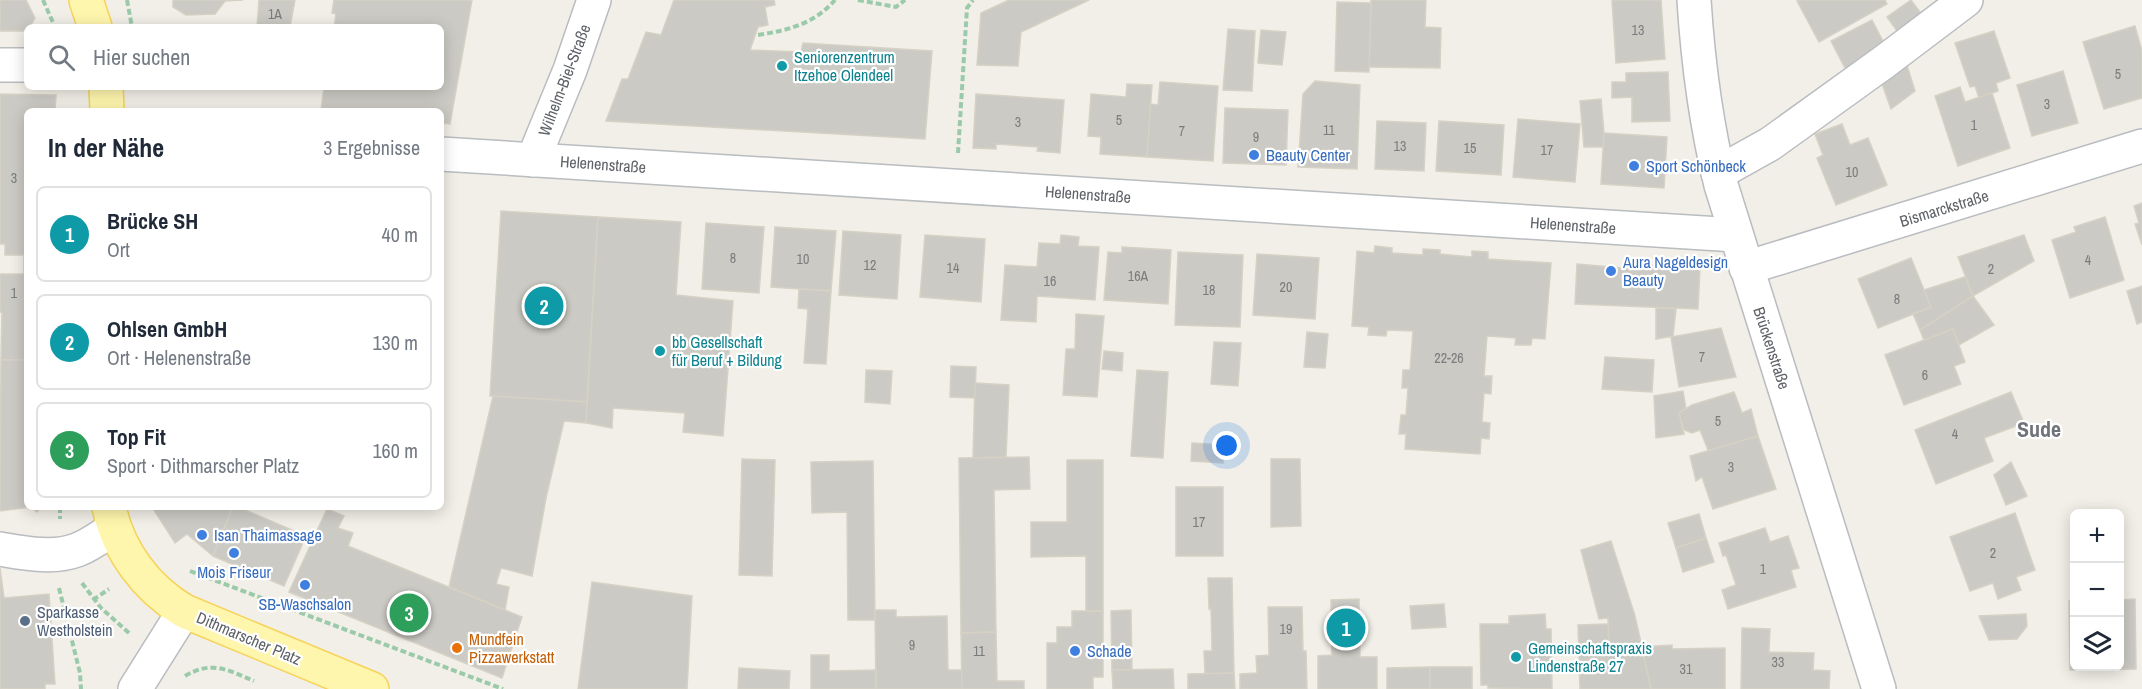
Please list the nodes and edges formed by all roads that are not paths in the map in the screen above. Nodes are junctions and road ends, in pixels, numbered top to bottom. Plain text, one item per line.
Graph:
1 (86, 0) edge
2 (594, 0) edge
3 (1694, 0) edge
4 (1966, 0) edge
5 (94, 24) edge
6 (0, 65) edge
7 (24, 66) edge
8 (106, 90) edge
9 (107, 108) edge
10 (2142, 146) edge
11 (444, 154) edge
12 (533, 160) junction
13 (1718, 173) junction
14 (1736, 235) junction
15 (1746, 268) junction
16 (111, 517) edge
17 (0, 549) edge
18 (184, 611) junction
19 (135, 689) edge
20 (372, 689) edge
21 (1879, 689) edge

1 - 5 main road
2 - 12 street, Wilhelm-Biel-Straße
3 - 13 street, Brückenstraße
4 - 13 street
6 - 7 street
8 - 9 main road
10 - 15 street, Bismarckstraße
11 - 12 street, Helenenstraße
12 - 14 street, Helenenstraße
13 - 14 street, Brückenstraße
14 - 15 street, Brückenstraße
15 - 21 street, Brückenstraße
16 - 17 street
16 - 18 main road, Dithmarscher Platz
18 - 19 street
18 - 20 main road, Dithmarscher Platz

